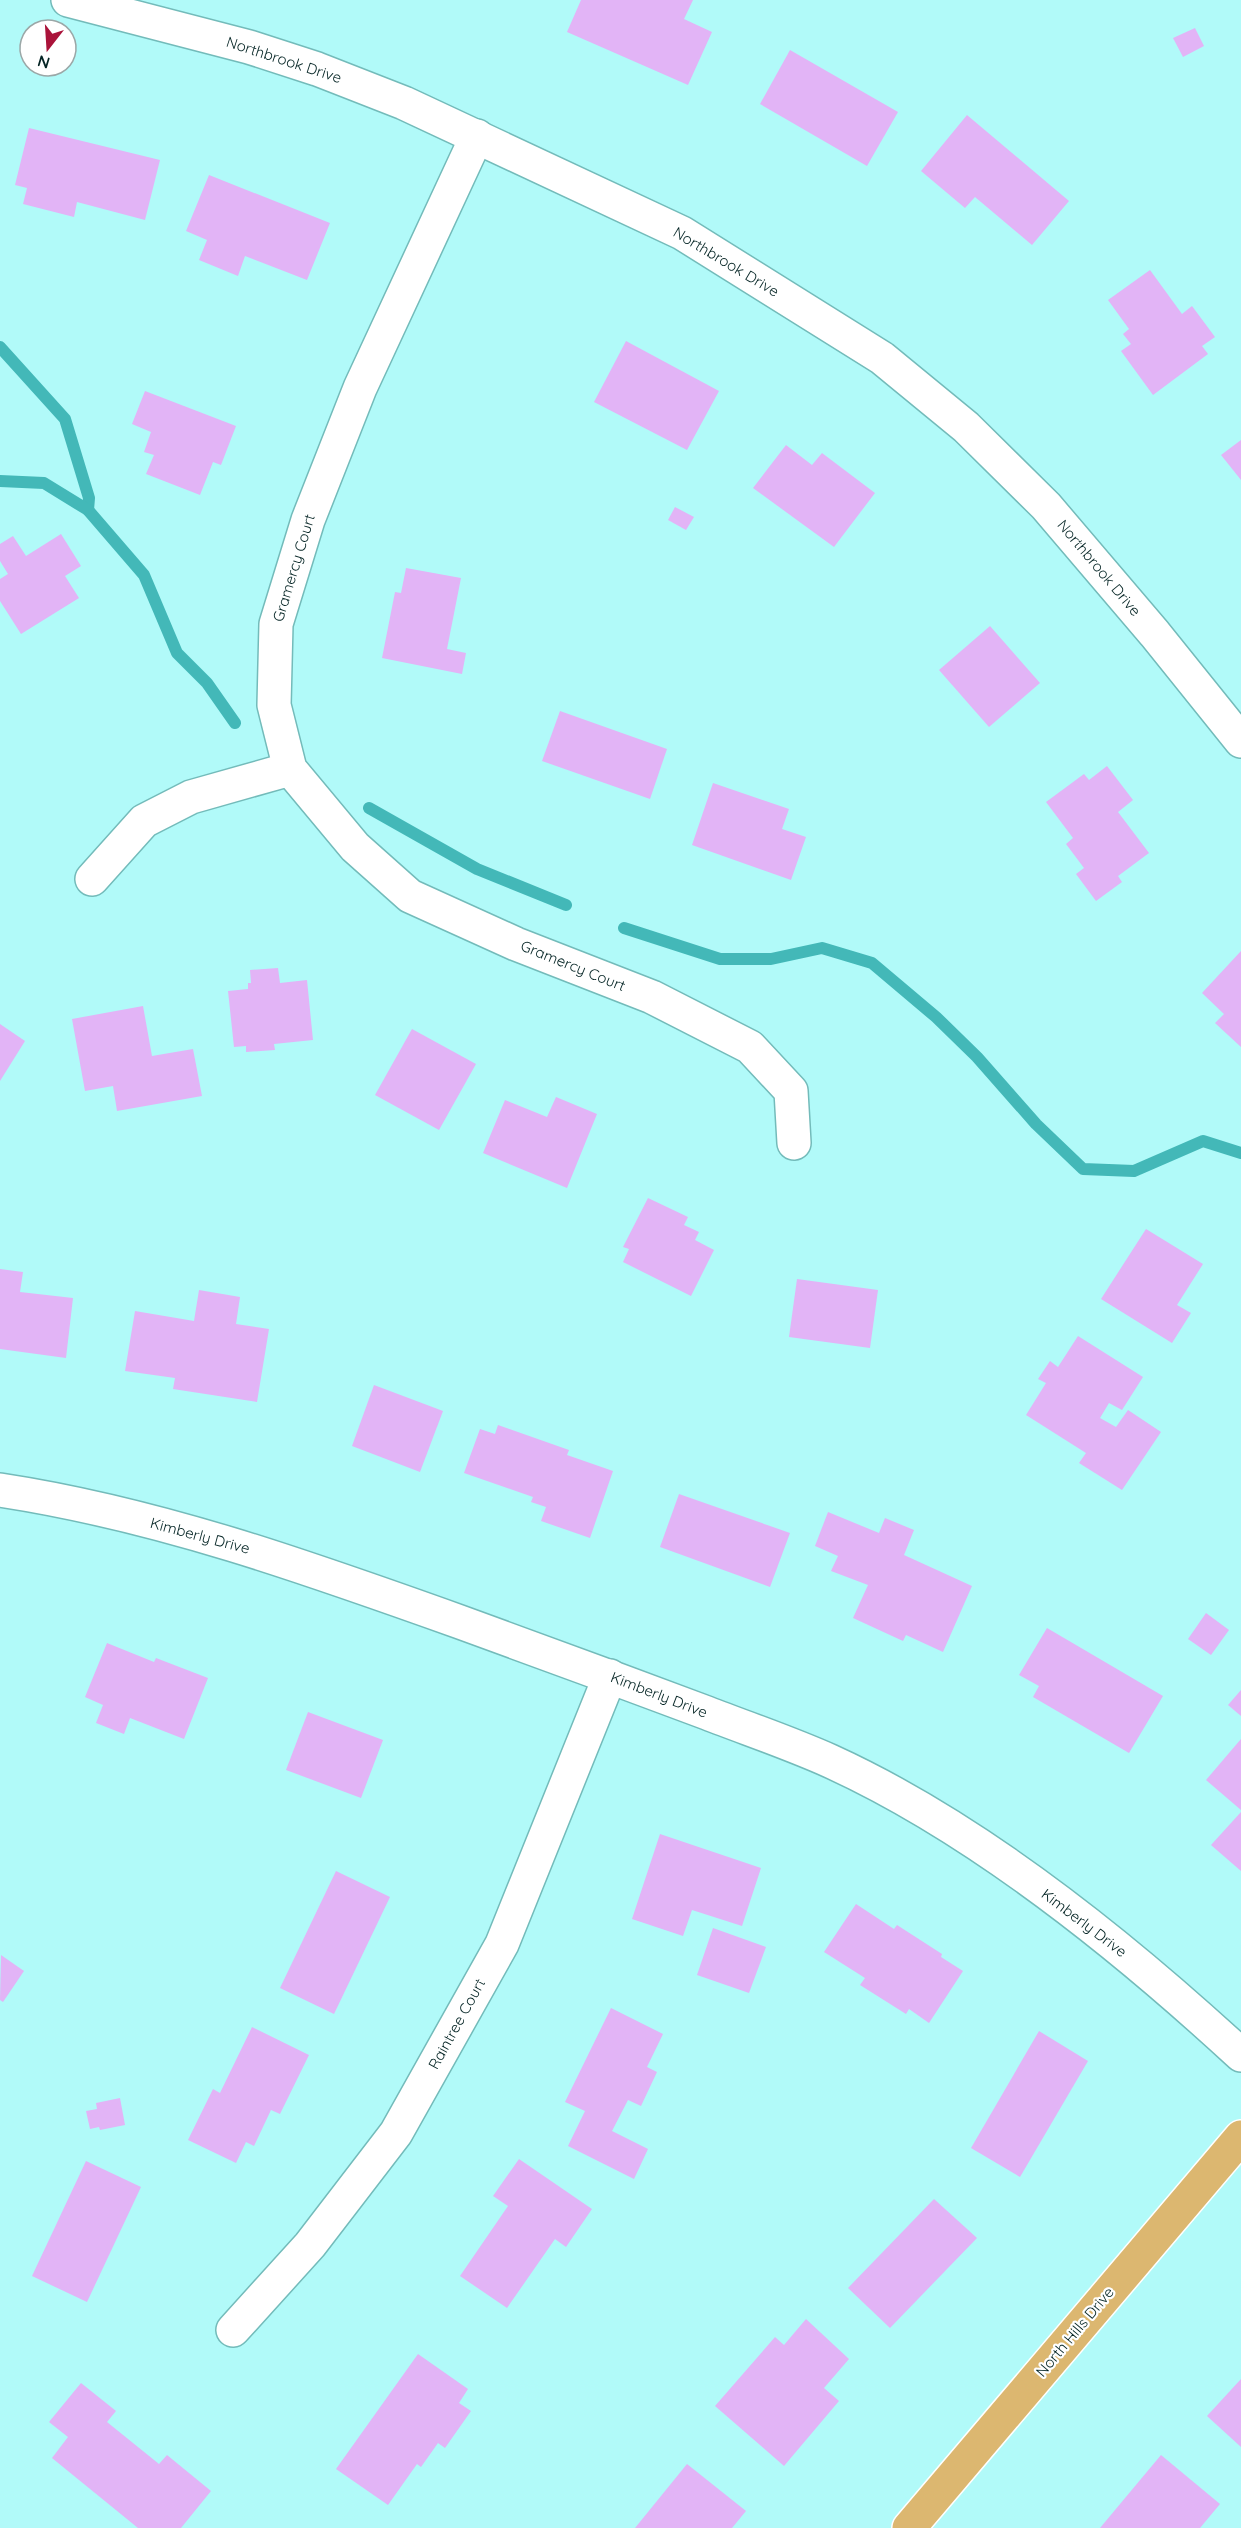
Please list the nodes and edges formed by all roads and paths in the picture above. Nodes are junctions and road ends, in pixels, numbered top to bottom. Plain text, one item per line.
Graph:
1 (68, 0) edge
2 (477, 136) junction
3 (1241, 741) edge
4 (290, 769) junction
5 (92, 879) dead end
6 (794, 1143) dead end
7 (0, 1490) edge
8 (610, 1676) junction
9 (1241, 2055) edge
10 (1241, 2137) edge
11 (233, 2330) dead end
12 (909, 2528) edge

1 - 2 street, Northbrook Drive
2 - 3 street, Northbrook Drive
2 - 4 street, Gramercy Court
4 - 5 street
4 - 6 street, Gramercy Court
7 - 8 street, Kimberly Drive
8 - 9 street, Kimberly Drive
8 - 11 street, Raintree Court
10 - 12 main road, North Hills Drive

